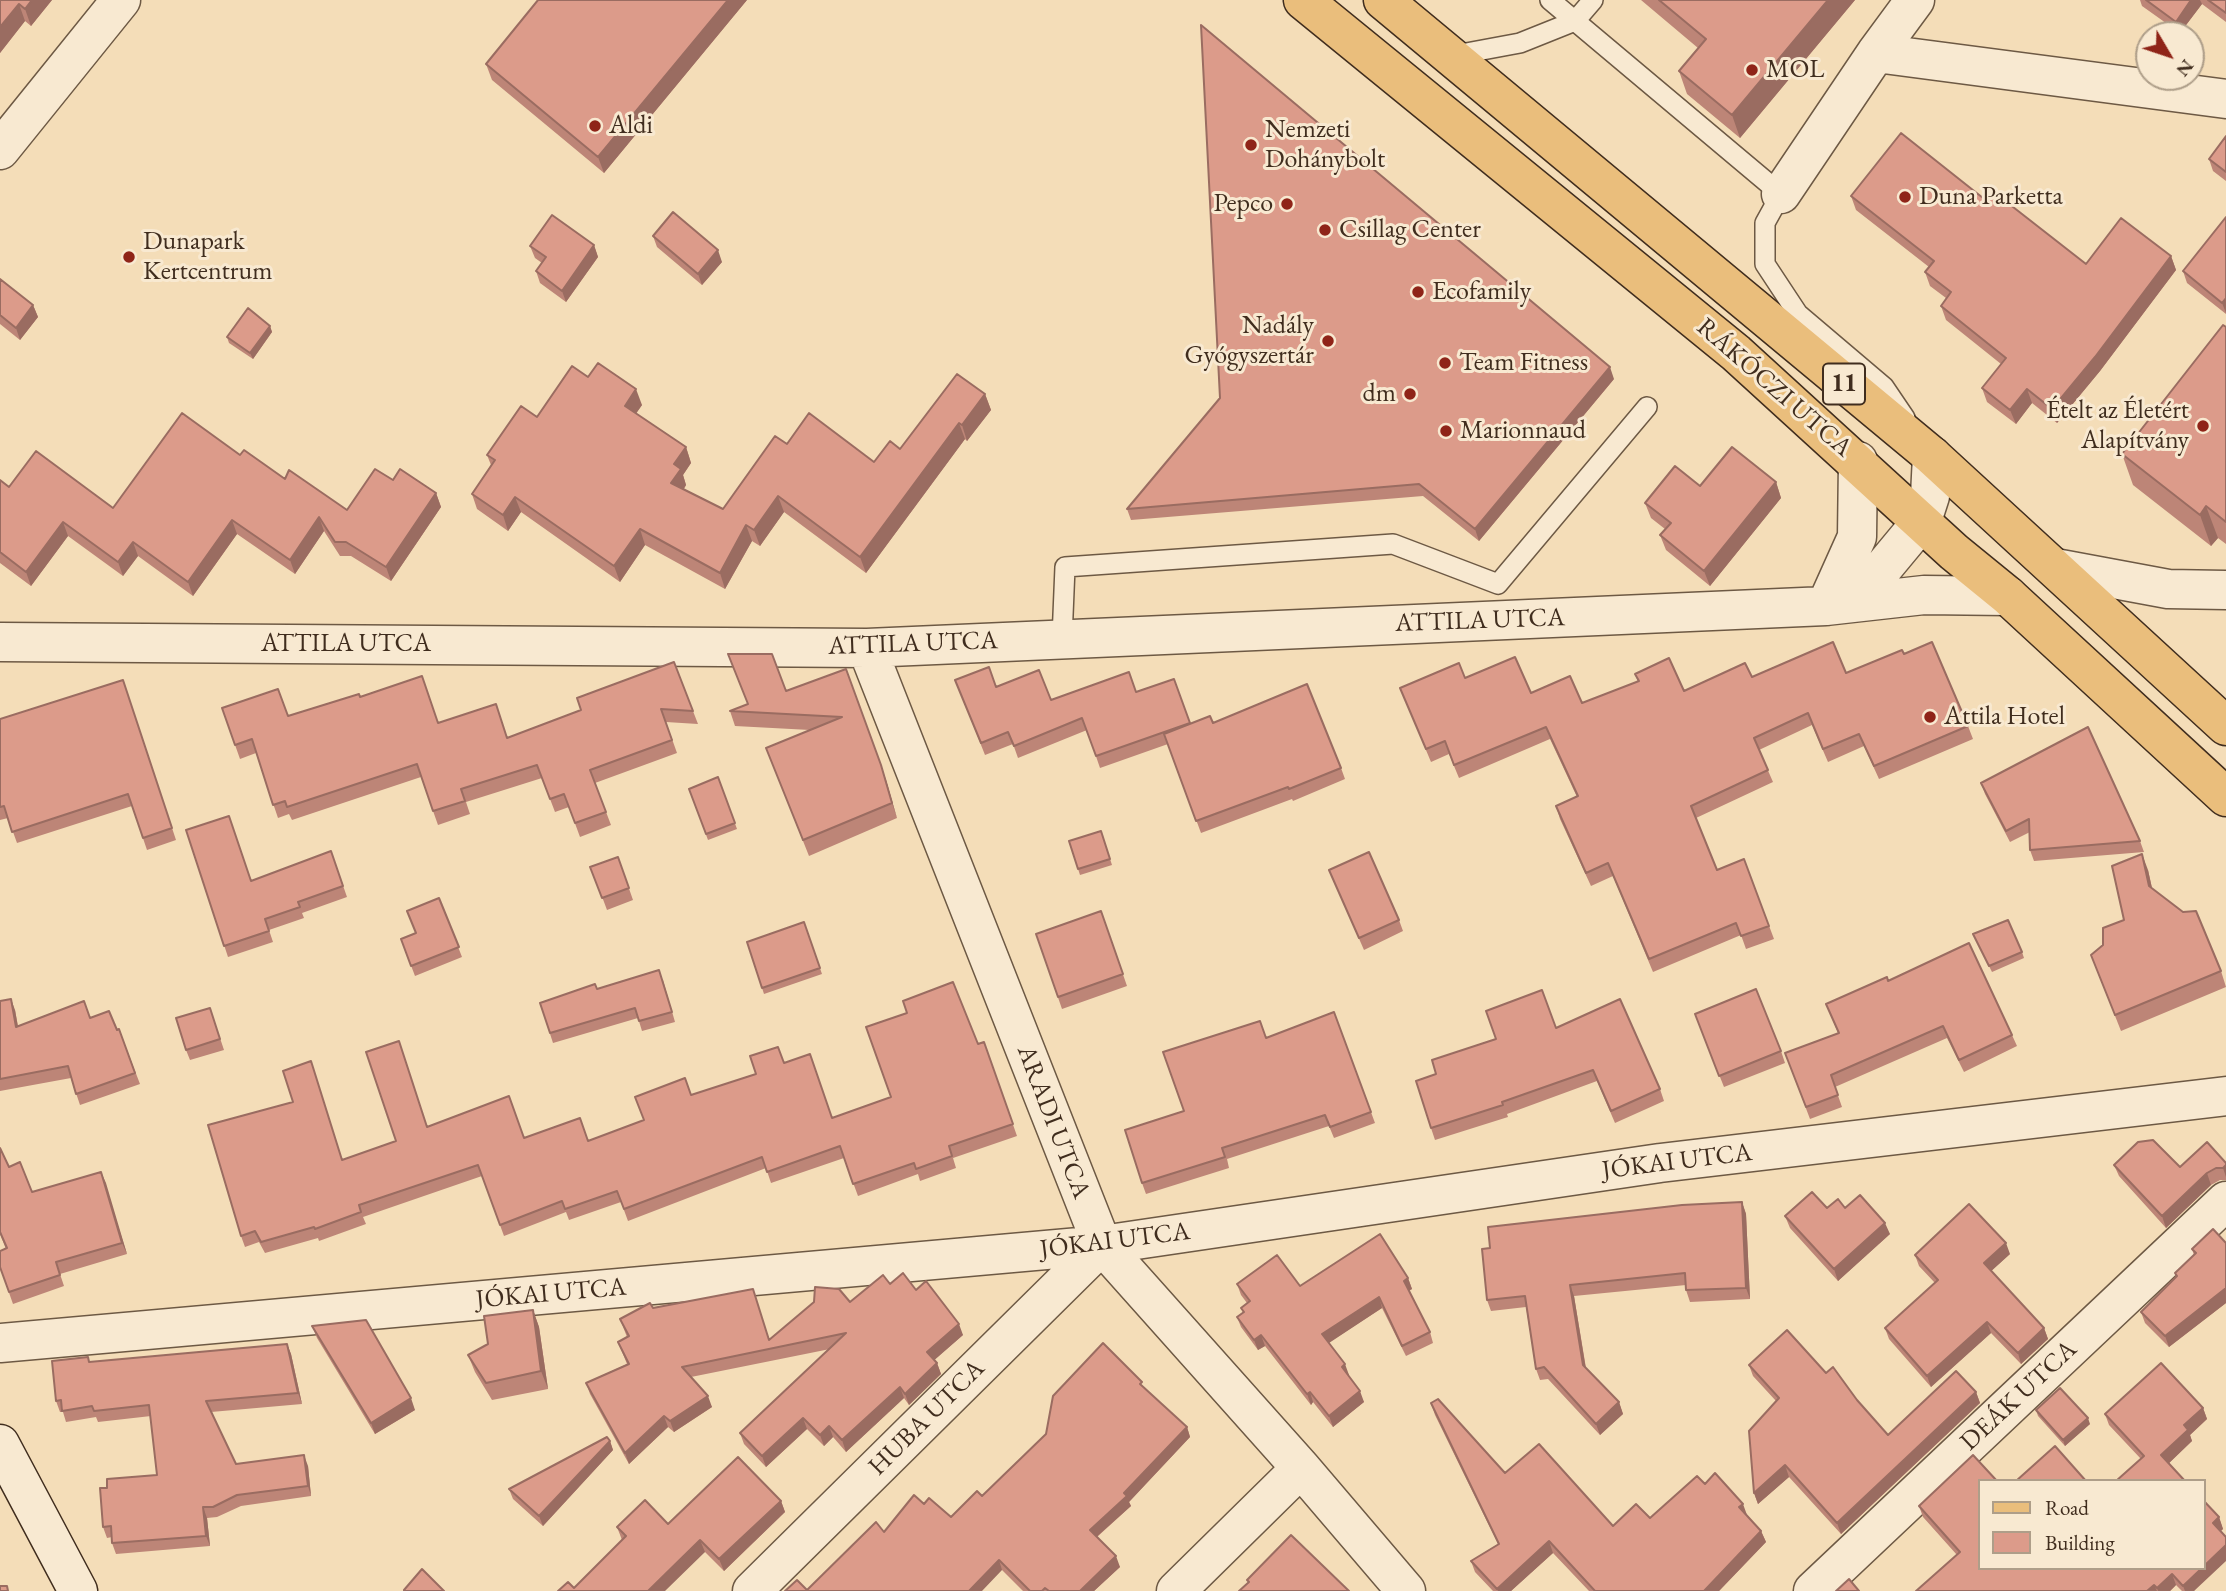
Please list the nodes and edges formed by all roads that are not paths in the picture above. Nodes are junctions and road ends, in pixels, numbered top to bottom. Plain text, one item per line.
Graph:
1 (121, 0) edge
2 (1303, 0) edge
3 (1383, 0) edge
4 (1550, 0) edge
5 (1593, 0) edge
6 (1915, 0) edge
7 (1575, 21) junction
8 (1876, 53) junction
9 (1450, 56) junction
10 (2226, 99) edge
11 (0, 149) edge
12 (1782, 194) junction
13 (1647, 407) dead end
14 (1932, 456) junction
15 (1858, 461) junction
16 (1922, 521) junction
17 (2055, 568) junction
18 (2226, 590) edge
19 (2008, 596) junction
20 (1826, 606) junction
21 (1062, 639) junction
22 (0, 642) edge
23 (867, 648) junction
24 (2226, 726) edge
25 (2226, 797) edge
26 (2226, 1096) edge
27 (2226, 1201) edge
28 (1102, 1245) junction
29 (0, 1343) edge
30 (0, 1444) edge
31 (1301, 1468) junction
32 (78, 1591) edge
33 (752, 1591) edge
34 (1176, 1591) edge
35 (1406, 1591) edge
36 (1813, 1591) edge

1 - 11 street
2 - 15 main road, RÁKÓCZI UTCA / 11
3 - 9 main road, RÁKÓCZI UTCA / 11
4 - 7 lane
5 - 7 lane
6 - 8 street
7 - 9 lane
7 - 12 lane
8 - 10 street
8 - 12 street
9 - 14 main road, RÁKÓCZI UTCA / 11
12 - 14 lane
13 - 21 lane
14 - 16 street, ATTILA UTCA
14 - 17 main road, RÁKÓCZI UTCA / 11
15 - 16 main road, RÁKÓCZI UTCA / 11
15 - 20 street
16 - 19 main road, RÁKÓCZI UTCA / 11
16 - 20 street, ATTILA UTCA
17 - 18 street
17 - 24 main road, RÁKÓCZI UTCA / 11
19 - 20 street, ATTILA UTCA
19 - 25 main road, RÁKÓCZI UTCA / 11
20 - 21 street, ATTILA UTCA
21 - 23 street, ATTILA UTCA
22 - 23 street, ATTILA UTCA
23 - 28 street, ARADI UTCA
26 - 28 street, JÓKAI UTCA
27 - 36 street, DEÁK UTCA
28 - 29 street, JÓKAI UTCA
28 - 31 street, ARADI UTCA
28 - 33 street, HUBA UTCA
30 - 32 street
31 - 34 street
31 - 35 street, ARADI UTCA

